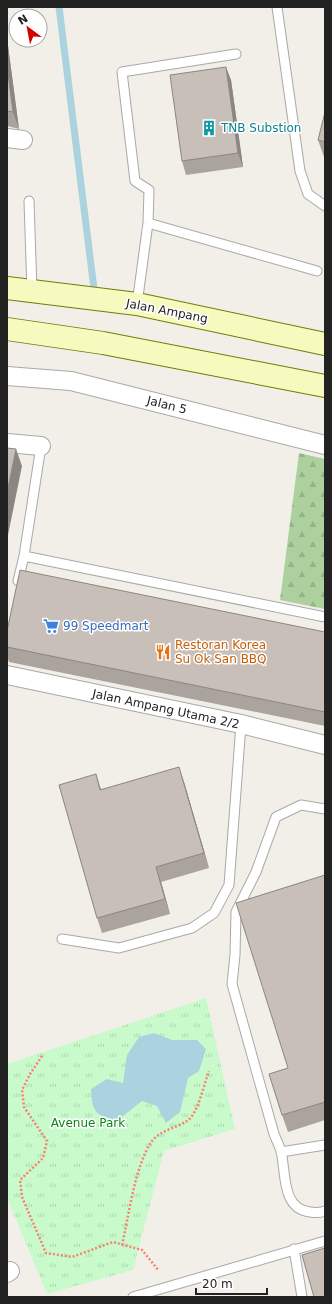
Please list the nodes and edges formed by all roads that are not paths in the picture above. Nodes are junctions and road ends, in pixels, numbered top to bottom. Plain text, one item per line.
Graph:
1 (277, 7) edge
2 (236, 54) dead end
3 (29, 201) dead end
4 (325, 206) edge
5 (148, 223) junction
6 (317, 271) dead end
7 (7, 288) edge
8 (32, 292) junction
9 (137, 304) junction
10 (7, 329) edge
11 (325, 344) edge
12 (7, 376) edge
13 (325, 386) edge
14 (7, 443) edge
15 (325, 445) edge
16 (41, 446) joint
17 (24, 556) junction
18 (16, 593) edge
19 (325, 617) edge
20 (7, 675) edge
21 (241, 724) junction
22 (325, 745) edge
23 (325, 809) edge
24 (62, 940) dead end
25 (325, 1145) edge
26 (281, 1152) junction
27 (325, 1211) edge
28 (325, 1241) edge
29 (294, 1249) junction
30 (133, 1297) edge
31 (302, 1297) edge

1 - 4 lane
2 - 5 lane
3 - 8 lane
5 - 6 lane
5 - 9 lane
7 - 8 main road, Jalan Ampang
8 - 9 main road, Jalan Ampang
9 - 11 main road, Jalan Ampang
10 - 13 main road
12 - 15 street, Jalan 5
14 - 16 street
16 - 17 lane
17 - 18 lane
17 - 19 lane
20 - 21 street, Jalan Ampang Utama 2/2
21 - 22 street, Jalan Ampang Utama 2/2
21 - 24 lane
23 - 26 lane
25 - 26 lane
26 - 27 lane
28 - 29 lane
29 - 30 lane
29 - 31 lane

